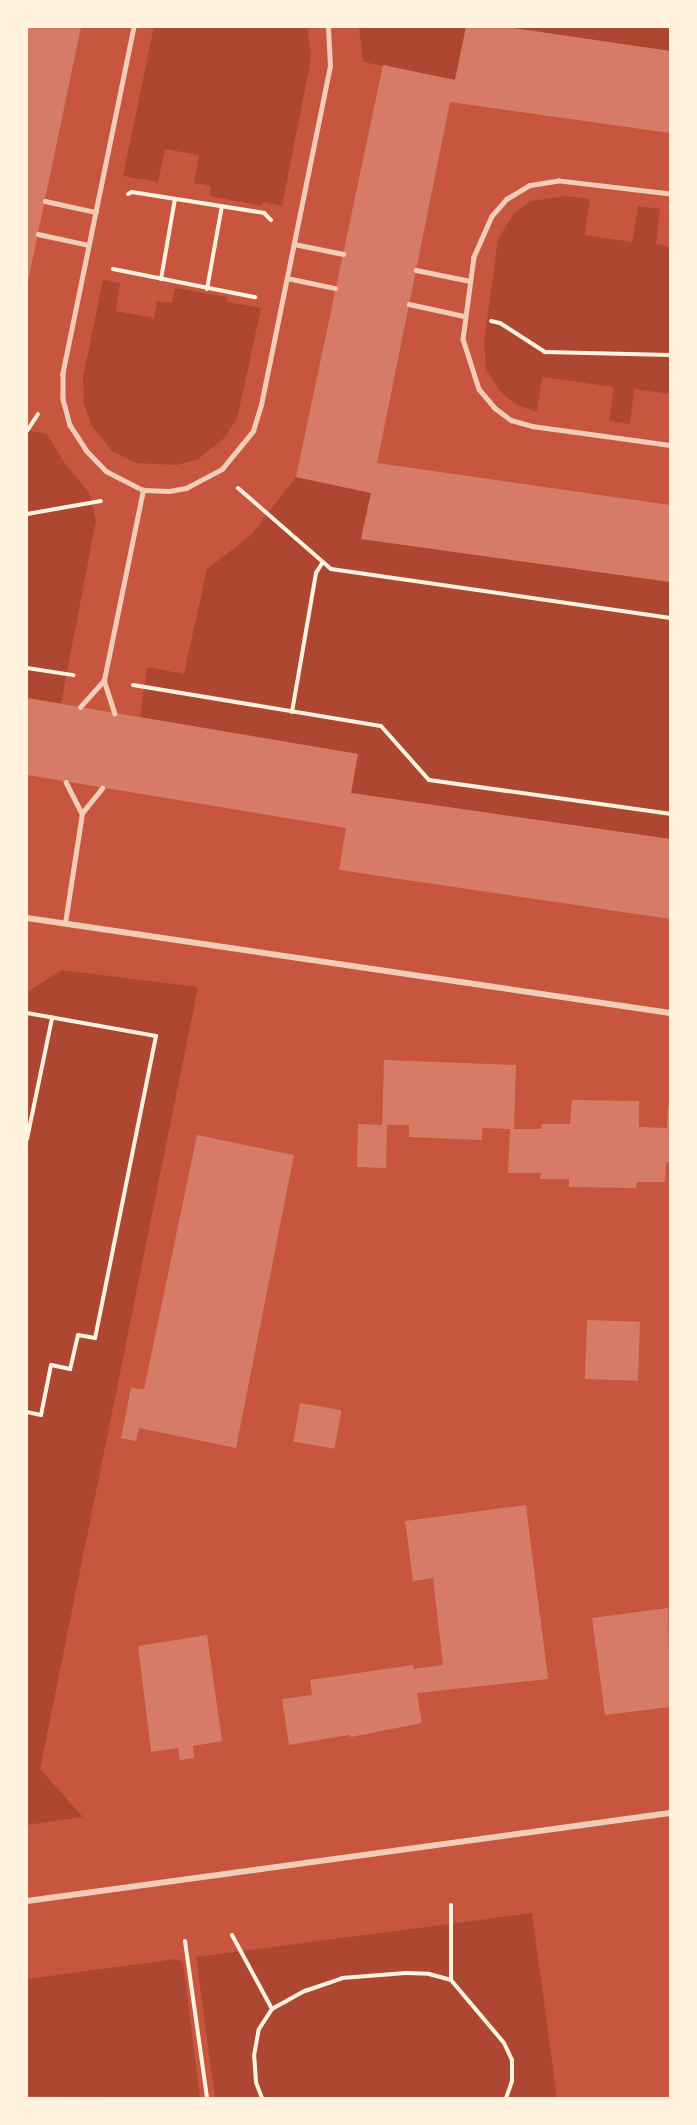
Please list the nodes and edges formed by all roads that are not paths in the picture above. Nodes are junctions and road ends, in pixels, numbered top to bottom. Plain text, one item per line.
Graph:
1 (134, 27) edge
2 (328, 27) edge
3 (670, 194) edge
4 (45, 201) dead end
5 (96, 212) junction
6 (38, 234) dead end
7 (294, 244) junction
8 (89, 245) junction
9 (343, 254) dead end
10 (416, 270) dead end
11 (287, 278) junction
12 (470, 281) junction
13 (335, 288) dead end
14 (409, 304) dead end
15 (464, 316) junction
16 (670, 445) edge
17 (143, 490) junction
18 (104, 680) junction
19 (80, 707) dead end
20 (116, 713) dead end
21 (66, 782) dead end
22 (102, 788) dead end
23 (82, 813) junction
24 (27, 918) edge
25 (65, 923) junction
26 (670, 1013) edge
27 (670, 1813) edge
28 (27, 1901) edge

1 - 5 lane
2 - 7 lane
3 - 12 lane
4 - 5 lane
5 - 8 lane
6 - 8 lane
7 - 9 lane
7 - 11 lane
8 - 17 lane
10 - 12 lane
11 - 13 lane
11 - 17 lane
12 - 15 lane
14 - 15 lane
15 - 16 lane
17 - 18 lane
18 - 19 lane
18 - 20 lane
21 - 23 lane
22 - 23 lane
23 - 25 lane
24 - 25 street
25 - 26 street
27 - 28 street

